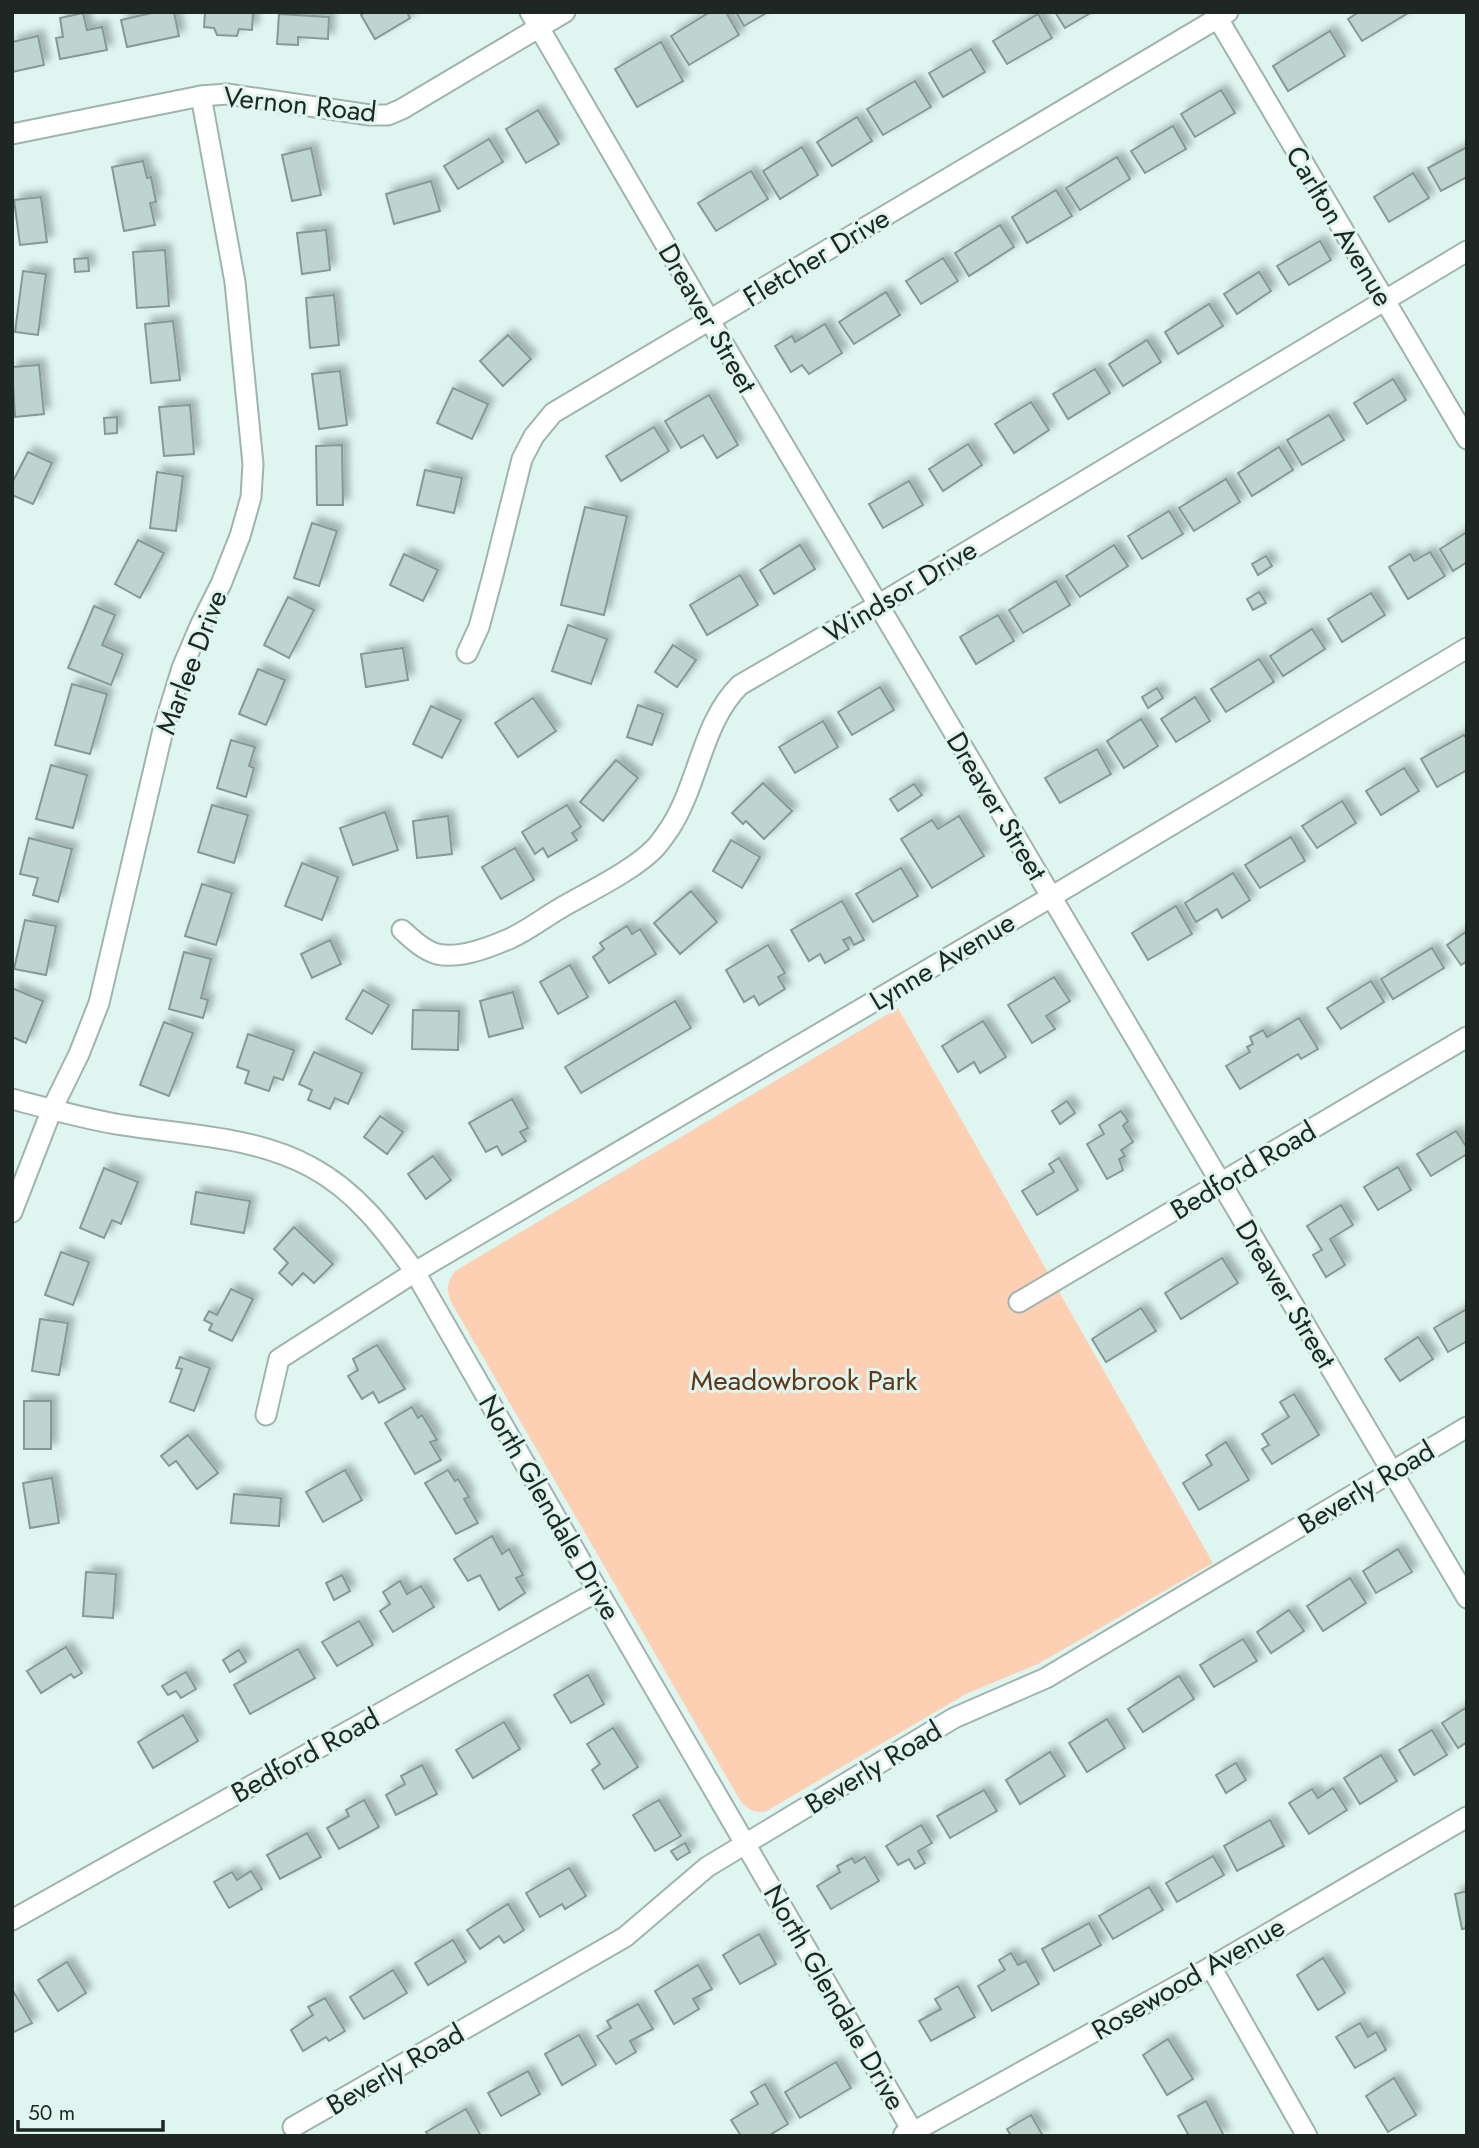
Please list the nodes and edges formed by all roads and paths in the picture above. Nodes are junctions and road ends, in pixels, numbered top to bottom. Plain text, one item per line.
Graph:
1 (565, 12) edge
2 (1220, 14) edge
3 (534, 20) edge
4 (201, 96) junction
5 (12, 134) edge
6 (1467, 251) edge
7 (1384, 299) junction
8 (710, 321) junction
9 (1467, 439) edge
10 (878, 605) junction
11 (1467, 648) edge
12 (467, 653) dead end
13 (1051, 897) junction
14 (402, 930) dead end
15 (1467, 1037) edge
16 (12, 1099) edge
17 (52, 1109) junction
18 (1221, 1183) junction
19 (12, 1212) edge
20 (415, 1272) junction
21 (1019, 1302) dead end
22 (266, 1415) dead end
23 (1467, 1427) edge
24 (1392, 1471) junction
25 (598, 1591) junction
26 (1467, 1598) edge
27 (1467, 1817) edge
28 (746, 1844) junction
29 (12, 1920) edge
30 (1210, 1967) junction
31 (293, 2127) dead end
32 (912, 2134) edge
33 (1307, 2136) edge

1 - 3 street, Vernon Road
2 - 7 street, Carlton Avenue
2 - 8 street, Fletcher Drive
3 - 4 street, Vernon Road
3 - 8 street, Dreaver Street
4 - 5 street, Vernon Road
4 - 17 street, Marlee Drive
6 - 7 street, Windsor Drive
7 - 9 street, Carlton Avenue
7 - 10 street, Windsor Drive
8 - 10 street, Dreaver Street
8 - 12 street, Fletcher Drive
10 - 13 street, Dreaver Street
10 - 14 street, Windsor Drive
11 - 13 street, Lynne Avenue
13 - 18 street, Dreaver Street
13 - 20 street, Lynne Avenue
15 - 18 street, Bedford Road
16 - 17 street, North Glendale Drive
17 - 19 street, Marlee Drive
17 - 20 street, North Glendale Drive
18 - 21 street, Bedford Road
18 - 24 street, Dreaver Street
20 - 22 street, Lynne Avenue
20 - 25 street, North Glendale Drive
23 - 24 street, Beverly Road
24 - 26 street, Dreaver Street
24 - 28 street, Beverly Road
25 - 28 street, North Glendale Drive
25 - 29 street, Bedford Road
27 - 30 street, Rosewood Avenue
28 - 31 street, Beverly Road
28 - 32 street, North Glendale Drive
30 - 32 street, Rosewood Avenue
30 - 33 street

